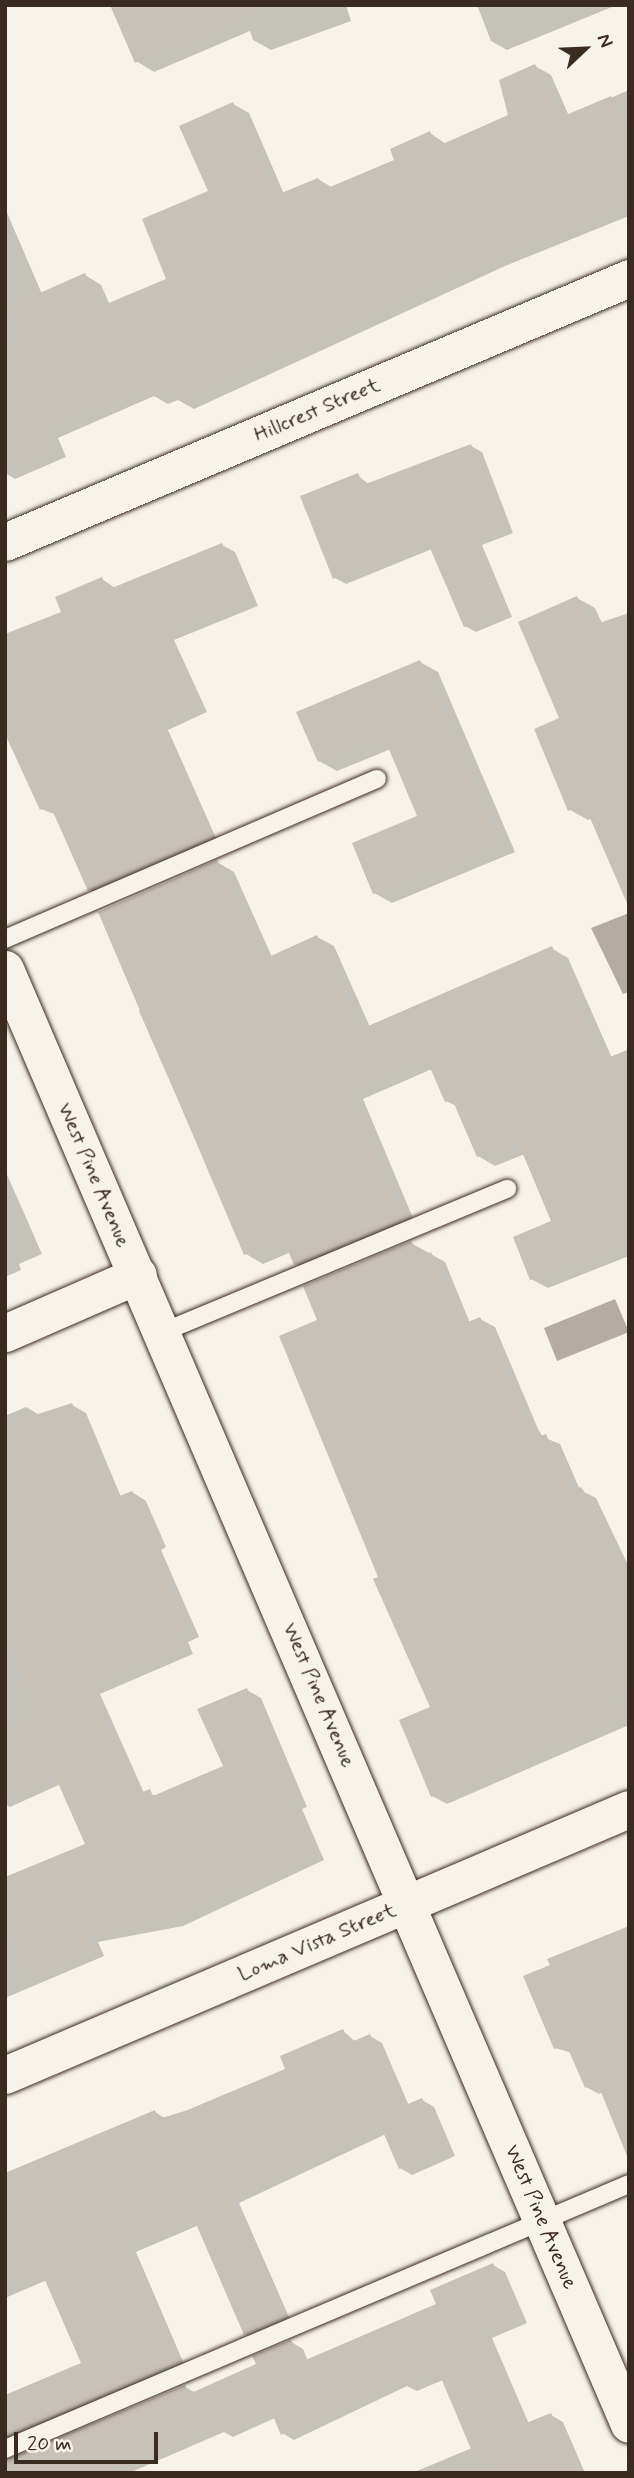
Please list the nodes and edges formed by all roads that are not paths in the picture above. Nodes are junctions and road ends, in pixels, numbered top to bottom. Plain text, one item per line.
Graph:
1 (629, 278) edge
2 (5, 542) edge
3 (377, 779) dead end
4 (5, 939) edge
5 (5, 969) edge
6 (507, 1189) dead end
7 (138, 1275) junction
8 (163, 1332) junction
9 (5, 1333) edge
10 (629, 1809) edge
11 (409, 1903) junction
12 (5, 2076) edge
13 (629, 2184) edge
14 (543, 2221) junction
15 (629, 2424) edge
16 (5, 2449) edge

1 - 2 street, Hillcrest Street
3 - 4 lane
5 - 7 street, West Pine Avenue
6 - 8 lane
7 - 8 street, West Pine Avenue
7 - 9 street
8 - 11 street, West Pine Avenue
10 - 11 street, Loma Vista Street
11 - 12 street, Loma Vista Street
11 - 14 street, West Pine Avenue
13 - 14 lane
14 - 15 street, West Pine Avenue
14 - 16 lane

